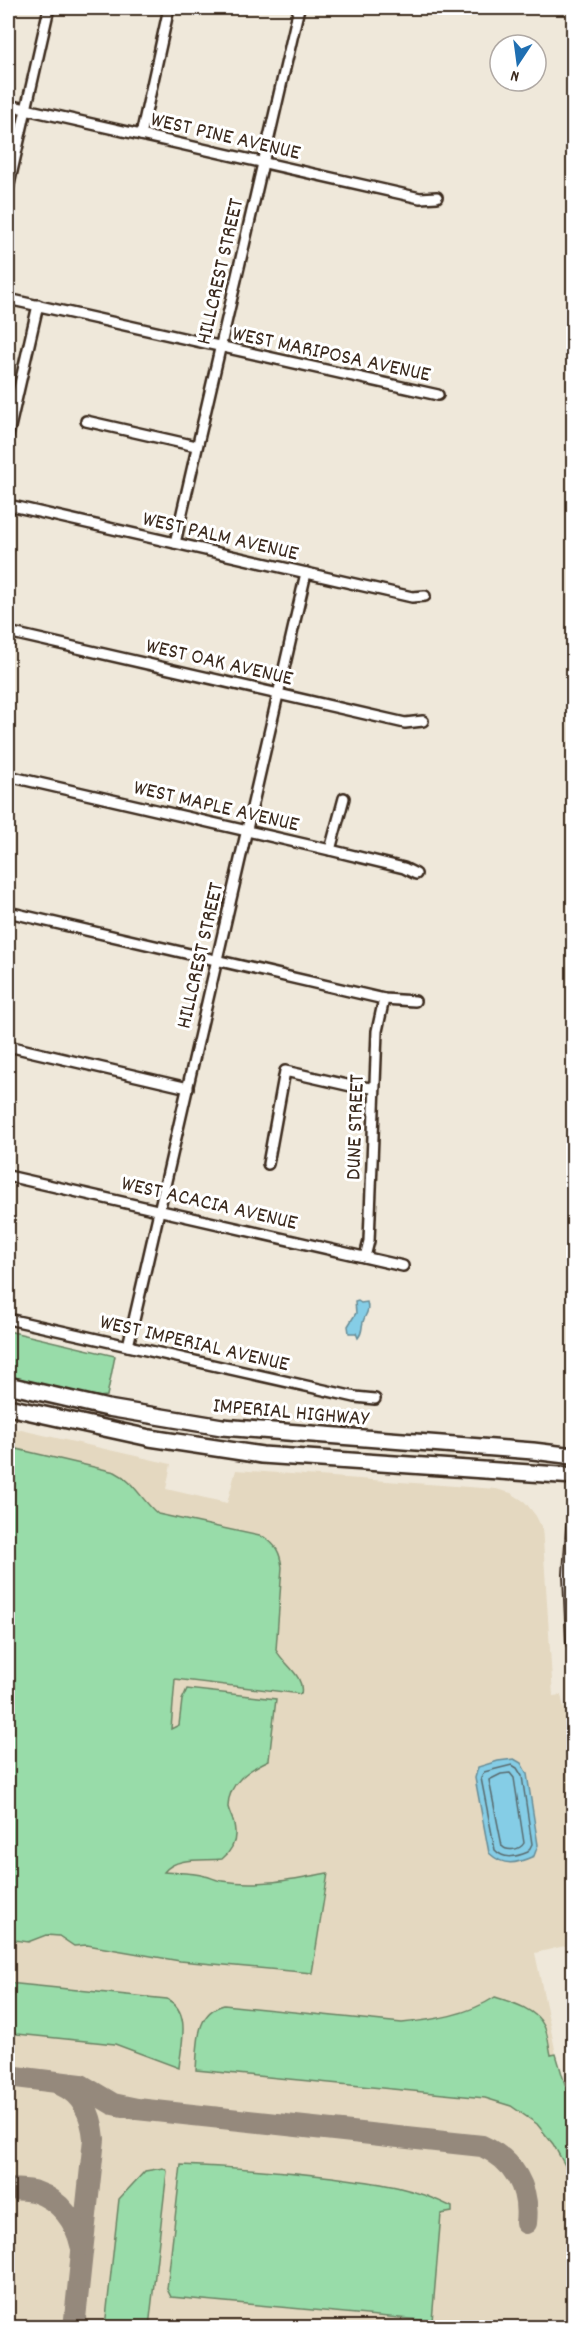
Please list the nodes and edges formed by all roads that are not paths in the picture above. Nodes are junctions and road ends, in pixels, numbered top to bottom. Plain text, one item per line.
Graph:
1 (49, 8) edge
2 (169, 8) edge
3 (299, 8) edge
4 (8, 105) edge
5 (26, 109) junction
6 (141, 135) junction
7 (263, 163) junction
8 (8, 189) edge
9 (437, 197) dead end
10 (8, 299) edge
11 (38, 305) junction
12 (221, 348) junction
13 (438, 395) dead end
14 (86, 421) dead end
15 (8, 436) edge
16 (196, 446) junction
17 (8, 505) edge
18 (175, 543) junction
19 (306, 573) junction
20 (426, 596) dead end
21 (8, 632) edge
22 (278, 694) junction
23 (423, 721) dead end
24 (8, 776) edge
25 (344, 798) dead end
26 (247, 830) junction
27 (330, 850) junction
28 (416, 874) dead end
29 (8, 912) edge
30 (217, 960) junction
31 (384, 999) junction
32 (415, 1001) dead end
33 (8, 1046) edge
34 (188, 1088) junction
35 (374, 1088) junction
36 (268, 1164) dead end
37 (8, 1176) edge
38 (160, 1210) junction
39 (365, 1257) junction
40 (403, 1266) dead end
41 (8, 1319) edge
42 (128, 1346) junction
43 (8, 1385) edge
44 (375, 1399) dead end
45 (8, 1407) edge
46 (108, 1408) junction
47 (52, 1417) junction
48 (573, 1456) edge
49 (573, 1476) edge
50 (573, 1527) edge
51 (573, 1643) edge

1 - 5 street
2 - 6 street
3 - 7 street, HILLCREST STREET
4 - 5 street, WEST PINE AVENUE
5 - 6 street, WEST PINE AVENUE
5 - 8 street
6 - 7 street, WEST PINE AVENUE
7 - 9 street, WEST PINE AVENUE
7 - 12 street, HILLCREST STREET
10 - 11 street, WEST MARIPOSA AVENUE
11 - 12 street, WEST MARIPOSA AVENUE
11 - 15 street
12 - 13 street, WEST MARIPOSA AVENUE
12 - 16 street, HILLCREST STREET
14 - 16 street
16 - 18 street, HILLCREST STREET
17 - 18 street, WEST PALM AVENUE
18 - 19 street, WEST PALM AVENUE
19 - 20 street, WEST PALM AVENUE
19 - 22 street, HILLCREST STREET
21 - 22 street, WEST OAK AVENUE
22 - 23 street, WEST OAK AVENUE
22 - 26 street, HILLCREST STREET
24 - 26 street, WEST MAPLE AVENUE
25 - 27 street
26 - 27 street, WEST MAPLE AVENUE
26 - 30 street, HILLCREST STREET
27 - 28 street, WEST MAPLE AVENUE
29 - 30 street
30 - 31 street
30 - 34 street, HILLCREST STREET
31 - 32 street
31 - 35 street, DUNE STREET
33 - 34 street
34 - 38 street, HILLCREST STREET
35 - 36 street
35 - 39 street, DUNE STREET
37 - 38 street, WEST ACACIA AVENUE
38 - 39 street, WEST ACACIA AVENUE
38 - 42 street, HILLCREST STREET
39 - 40 street, WEST ACACIA AVENUE
41 - 42 street, WEST IMPERIAL AVENUE
42 - 44 street, WEST IMPERIAL AVENUE
43 - 46 main road, IMPERIAL HIGHWAY
45 - 47 main road, IMPERIAL HIGHWAY
46 - 47 main road
46 - 48 main road, IMPERIAL HIGHWAY
47 - 49 main road, IMPERIAL HIGHWAY
50 - 51 main road

